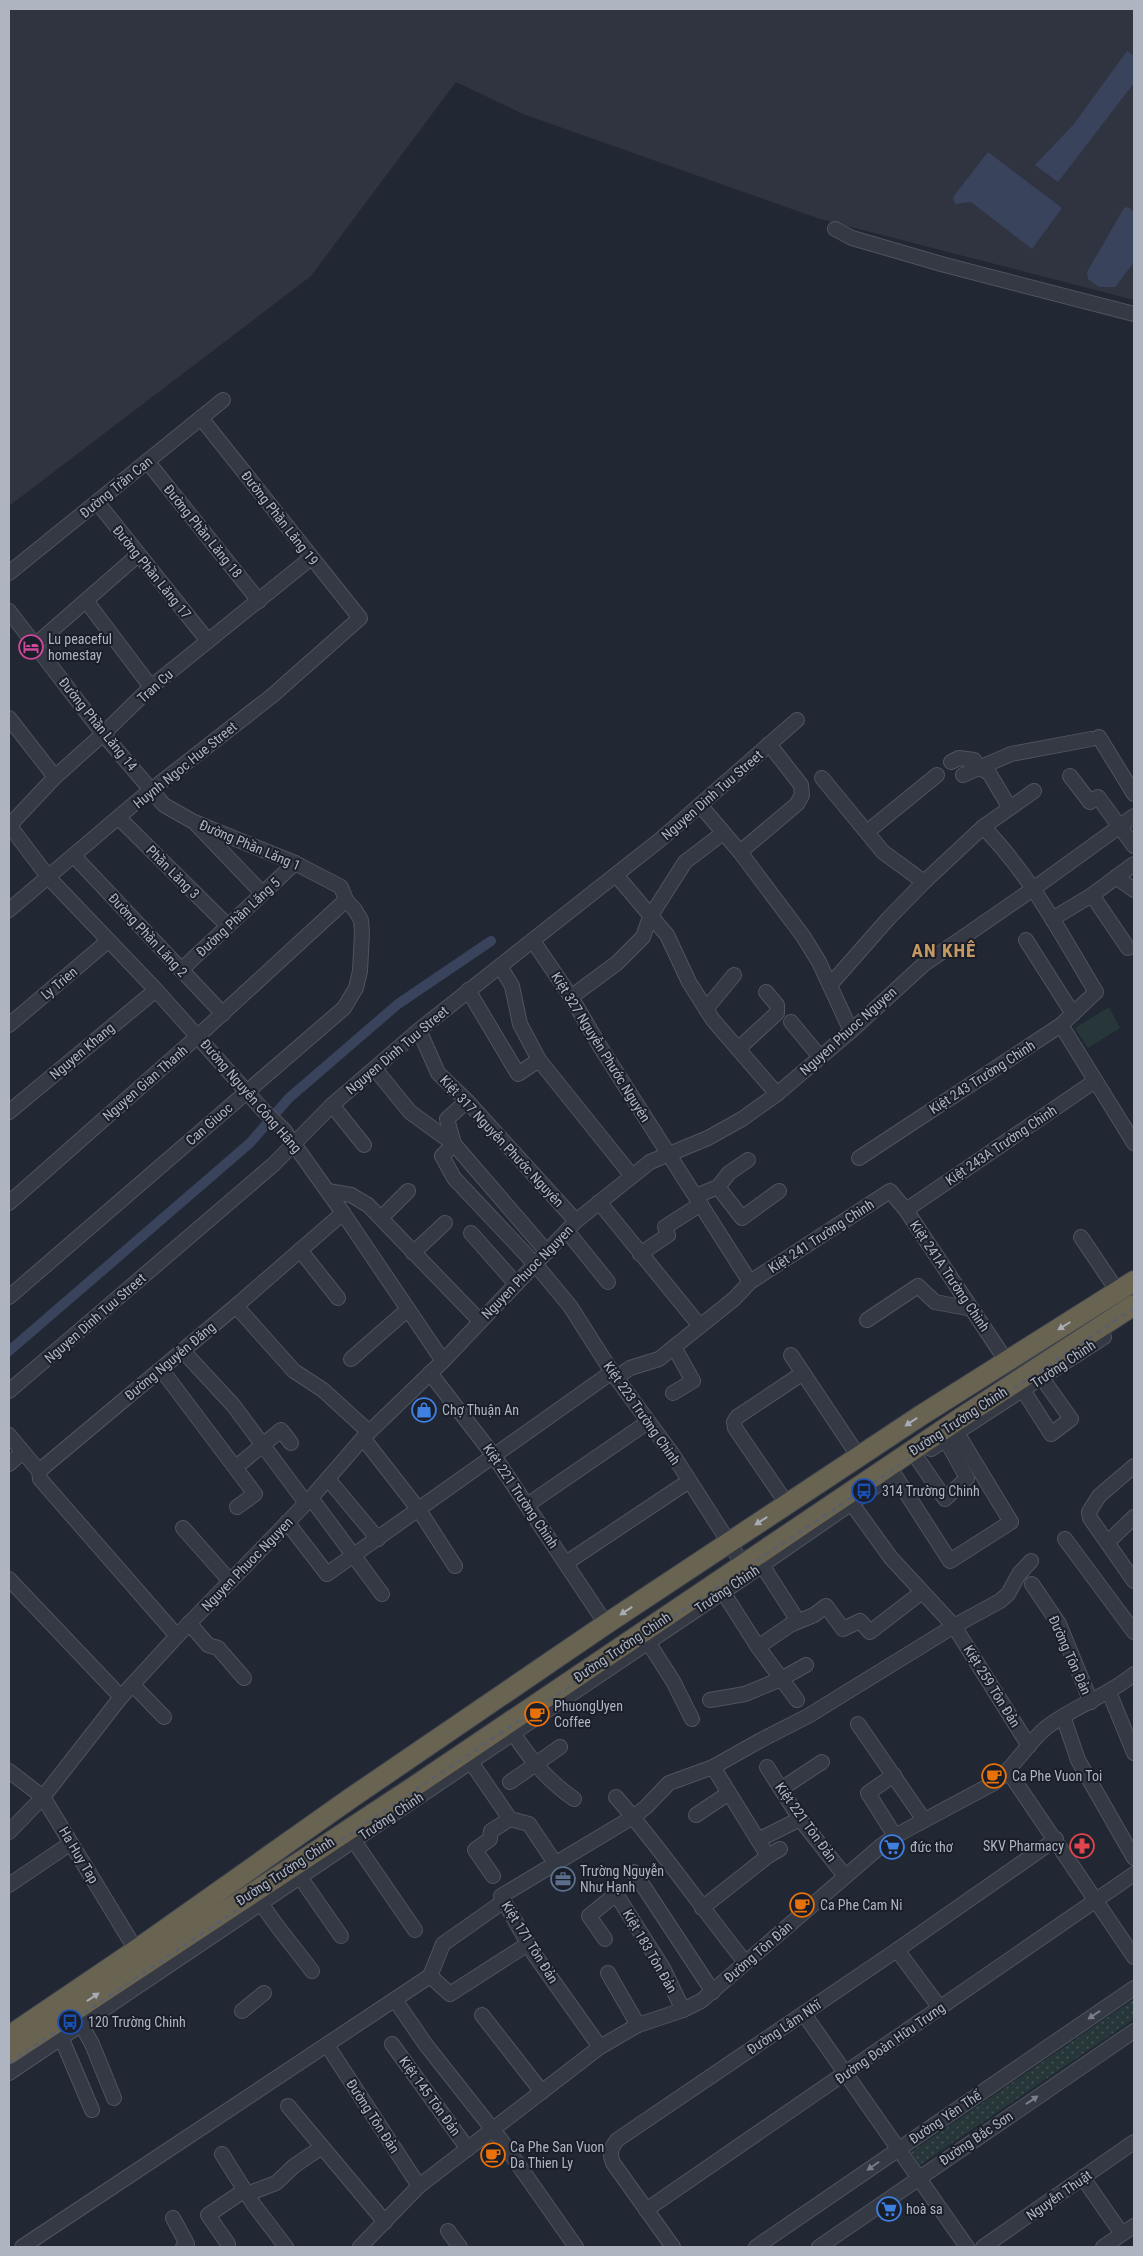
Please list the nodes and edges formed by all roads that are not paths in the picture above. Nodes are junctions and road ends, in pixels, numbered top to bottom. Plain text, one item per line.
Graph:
1 (834, 229) dead end
2 (1134, 314) edge
3 (223, 400) dead end
4 (201, 418) junction
5 (147, 461) junction
6 (97, 502) junction
7 (138, 555) junction
8 (311, 558) junction
9 (9, 573) edge
10 (259, 601) junction
11 (86, 602) junction
12 (9, 611) edge
13 (360, 618) joint
14 (208, 641) junction
15 (36, 645) junction
16 (151, 687) junction
17 (9, 718) edge
18 (797, 720) dead end
19 (103, 734) junction
20 (770, 744) junction
21 (951, 762) dead end
22 (980, 768) junction
23 (937, 775) dead end
24 (963, 776) dead end
25 (1070, 776) dead end
26 (55, 777) junction
27 (822, 778) dead end
28 (152, 789) junction
29 (1034, 791) dead end
30 (1134, 794) edge
31 (700, 805) junction
32 (1010, 808) junction
33 (1134, 816) edge
34 (119, 818) junction
35 (194, 822) junction
36 (9, 826) edge
37 (1120, 827) junction
38 (983, 828) junction
39 (867, 832) junction
40 (723, 833) junction
41 (1134, 846) edge
42 (740, 852) junction
43 (74, 856) junction
44 (295, 863) junction
45 (1134, 864) edge
46 (616, 875) junction
47 (1116, 877) junction
48 (49, 878) junction
49 (924, 882) junction
50 (1033, 889) junction
51 (1134, 890) edge
52 (262, 893) junction
53 (1092, 895) junction
54 (346, 900) junction
55 (9, 910) edge
56 (650, 917) junction
57 (1052, 919) junction
58 (228, 926) junction
59 (1026, 940) dead end
60 (108, 941) junction
61 (533, 941) junction
62 (1128, 948) dead end
63 (500, 966) junction
64 (181, 970) junction
65 (734, 975) dead end
66 (830, 985) junction
67 (156, 990) junction
68 (468, 990) junction
69 (766, 992) dead end
70 (571, 997) junction
71 (706, 1009) junction
72 (223, 1014) junction
73 (1072, 1014) junction
74 (791, 1022) dead end
75 (9, 1025) edge
76 (1061, 1025) junction
77 (419, 1030) junction
78 (851, 1031) junction
79 (198, 1036) junction
80 (738, 1049) junction
81 (820, 1058) junction
82 (539, 1060) junction
83 (375, 1069) junction
84 (1095, 1081) junction
85 (248, 1090) junction
86 (776, 1094) junction
87 (467, 1100) junction
88 (332, 1105) junction
89 (9, 1112) edge
90 (1134, 1143) edge
91 (454, 1144) junction
92 (295, 1145) junction
93 (364, 1145) dead end
94 (669, 1154) junction
95 (859, 1158) dead end
96 (748, 1160) dead end
97 (632, 1176) junction
98 (718, 1187) junction
99 (328, 1191) junction
100 (408, 1191) dead end
101 (779, 1191) dead end
102 (892, 1192) joint
103 (699, 1200) junction
104 (599, 1202) junction
105 (9, 1203) edge
106 (906, 1210) junction
107 (343, 1212) junction
108 (381, 1218) junction
109 (445, 1223) dead end
110 (571, 1226) junction
111 (471, 1233) dead end
112 (1081, 1237) dead end
113 (300, 1250) junction
114 (547, 1252) junction
115 (413, 1253) junction
116 (640, 1254) junction
117 (535, 1264) junction
118 (608, 1282) dead end
119 (750, 1282) junction
120 (516, 1284) junction
121 (1126, 1286) edge
122 (9, 1297) edge
123 (338, 1298) dead end
124 (236, 1306) junction
125 (1134, 1306) edge
126 (1095, 1307) junction
127 (972, 1309) junction
128 (407, 1310) junction
129 (1134, 1316) edge
130 (867, 1320) dead end
131 (480, 1321) junction
132 (1106, 1324) junction
133 (700, 1326) junction
134 (674, 1347) junction
135 (183, 1351) junction
136 (791, 1355) dead end
137 (351, 1359) dead end
138 (443, 1360) junction
139 (1007, 1362) junction
140 (161, 1368) junction
141 (430, 1373) junction
142 (802, 1373) junction
143 (614, 1375) junction
144 (1042, 1378) junction
145 (1023, 1390) junction
146 (9, 1392) edge
147 (673, 1393) dead end
148 (932, 1408) junction
149 (648, 1422) junction
150 (950, 1434) junction
151 (9, 1435) edge
152 (366, 1435) junction
153 (291, 1443) dead end
154 (263, 1445) junction
155 (23, 1452) junction
156 (494, 1456) junction
157 (859, 1457) junction
158 (918, 1458) junction
159 (9, 1464) edge
160 (1134, 1466) edge
161 (236, 1467) junction
162 (39, 1470) junction
163 (894, 1474) junction
164 (328, 1479) junction
165 (689, 1481) junction
166 (309, 1500) junction
167 (787, 1504) junction
168 (852, 1504) junction
169 (527, 1505) junction
170 (237, 1508) dead end
171 (419, 1510) junction
172 (1134, 1517) edge
173 (287, 1522) junction
174 (183, 1528) dead end
175 (378, 1539) junction
176 (1065, 1539) dead end
177 (1108, 1542) junction
178 (729, 1543) junction
179 (354, 1555) junction
180 (1030, 1561) dead end
181 (566, 1563) junction
182 (455, 1566) dead end
183 (753, 1566) junction
184 (1132, 1571) edge
185 (9, 1579) edge
186 (230, 1581) junction
187 (1032, 1584) dead end
188 (723, 1592) junction
189 (922, 1592) junction
190 (382, 1594) dead end
191 (798, 1621) junction
192 (190, 1623) junction
193 (606, 1624) junction
194 (954, 1626) junction
195 (1134, 1632) edge
196 (177, 1636) junction
197 (648, 1642) junction
198 (758, 1647) junction
199 (806, 1665) dead end
200 (1134, 1674) edge
201 (244, 1678) dead end
202 (781, 1679) junction
203 (133, 1685) junction
204 (1110, 1692) junction
205 (122, 1697) junction
206 (710, 1700) dead end
207 (797, 1700) dead end
208 (1091, 1702) junction
209 (1063, 1716) junction
210 (164, 1717) dead end
211 (692, 1719) dead end
212 (858, 1724) dead end
213 (513, 1733) junction
214 (1029, 1746) junction
215 (560, 1747) dead end
216 (1134, 1753) edge
217 (471, 1762) junction
218 (822, 1762) dead end
219 (534, 1764) junction
220 (713, 1767) junction
221 (767, 1767) dead end
222 (9, 1771) edge
223 (1008, 1771) junction
224 (894, 1775) junction
225 (379, 1778) junction
226 (510, 1782) dead end
227 (781, 1788) junction
228 (730, 1793) junction
229 (43, 1797) junction
230 (616, 1797) dead end
231 (395, 1799) junction
232 (574, 1799) dead end
233 (696, 1815) dead end
234 (633, 1817) junction
235 (510, 1819) junction
236 (800, 1819) junction
237 (924, 1820) junction
238 (9, 1832) edge
239 (895, 1836) junction
240 (1056, 1839) junction
241 (758, 1840) junction
242 (354, 1841) junction
243 (71, 1842) junction
244 (1134, 1858) edge
245 (559, 1860) junction
246 (634, 1872) dead end
247 (1134, 1874) edge
248 (493, 1876) dead end
249 (845, 1876) junction
250 (300, 1877) junction
251 (9, 1885) edge
252 (1097, 1900) junction
253 (504, 1901) junction
254 (261, 1903) junction
255 (702, 1908) junction
256 (415, 1930) dead end
257 (341, 1936) dead end
258 (605, 1939) dead end
259 (528, 1944) junction
260 (136, 1950) junction
261 (897, 1950) junction
262 (1134, 1957) edge
263 (745, 1962) junction
264 (312, 1972) dead end
265 (608, 1973) dead end
266 (430, 1976) junction
267 (1134, 1988) edge
268 (264, 1992) dead end
269 (713, 1992) junction
270 (395, 2000) junction
271 (940, 2008) junction
272 (683, 2010) junction
273 (242, 2011) dead end
274 (804, 2014) junction
275 (482, 2015) dead end
276 (81, 2024) junction
277 (638, 2025) junction
278 (1134, 2031) edge
279 (9, 2036) edge
280 (61, 2037) junction
281 (392, 2044) dead end
282 (327, 2045) junction
283 (600, 2047) junction
284 (9, 2054) edge
285 (9, 2072) edge
286 (845, 2074) junction
287 (542, 2092) junction
288 (114, 2098) dead end
289 (288, 2106) dead end
290 (92, 2110) dead end
291 (493, 2130) junction
292 (1134, 2142) edge
293 (322, 2147) junction
294 (468, 2149) junction
295 (901, 2152) junction
296 (222, 2154) dead end
297 (916, 2173) junction
298 (1083, 2178) junction
299 (419, 2186) junction
300 (246, 2192) junction
301 (646, 2210) junction
302 (173, 2218) dead end
303 (385, 2222) junction
304 (1134, 2226) edge
305 (448, 2231) dead end
306 (1122, 2234) junction
307 (228, 2244) dead end
308 (364, 2246) edge
309 (22, 2247) edge
310 (183, 2247) edge
311 (286, 2247) edge
312 (460, 2247) edge
313 (576, 2247) edge
314 (673, 2247) edge
315 (756, 2247) edge
316 (819, 2247) edge
317 (967, 2247) edge
318 (983, 2247) edge
319 (1103, 2247) edge

1 - 2 street
3 - 4 street, Đường Trần Can
4 - 5 street, Đường Trần Can
4 - 8 street, Đường Phần Lăng 19
5 - 6 street, Đường Trần Can
5 - 10 street, Đường Phần Lăng 18
6 - 7 street, Đường Phần Lăng 17
6 - 9 street, Đường Trần Can
7 - 11 street
7 - 14 street, Đường Phần Lăng 17
8 - 10 street, Tran Cu
8 - 13 street, Đường Phần Lăng 19
10 - 14 street, Tran Cu
11 - 15 street
11 - 16 street
12 - 15 street, Đường Phần Lăng 14
13 - 28 street, Huynh Ngoc Hue Street
14 - 16 street, Tran Cu
15 - 19 street, Đường Phần Lăng 14
16 - 19 street, Tran Cu
17 - 26 street
18 - 20 street, Nguyen Dinh Tuu Street
19 - 26 street, Tran Cu
19 - 28 street, Đường Phần Lăng 14
20 - 31 street, Nguyen Dinh Tuu Street
20 - 42 street
21 - 22 street
22 - 24 street
22 - 30 street
22 - 32 street
23 - 39 street
25 - 37 street
26 - 36 street, Tran Cu
27 - 39 street
28 - 34 street, Huynh Ngoc Hue Street
28 - 35 street, Đường Phần Lăng 1
29 - 32 street
31 - 40 street
31 - 46 street, Nguyen Dinh Tuu Street
32 - 38 street
33 - 37 street, Nguyen Phuoc Nguyen
34 - 43 street, Huynh Ngoc Hue Street
34 - 58 street, Phần Lăng 3
35 - 44 street, Đường Phần Lăng 1
35 - 52 street
36 - 48 street, Đường Nguyễn Công Hãng
37 - 41 street
37 - 50 street, Nguyen Phuoc Nguyen
38 - 49 street
38 - 50 street
39 - 49 street
40 - 42 street
40 - 56 street
42 - 66 street
43 - 48 street, Huynh Ngoc Hue Street
43 - 64 street, Đường Phần Lăng 2
44 - 52 street, Đường Phần Lăng 5
44 - 54 street, Đường Phần Lăng 1
45 - 47 street
46 - 56 street
46 - 61 street, Nguyen Dinh Tuu Street
47 - 51 street
47 - 53 street
48 - 55 street, Huynh Ngoc Hue Street
48 - 60 street, Đường Nguyễn Công Hãng
49 - 66 street
50 - 57 street
50 - 78 street, Nguyen Phuoc Nguyen
52 - 58 street, Đường Phần Lăng 5
53 - 57 street
53 - 62 street
54 - 72 street, Nguyen Gian Thanh
54 - 85 street, Can Giuoc
56 - 70 street
56 - 71 street
57 - 73 street, Kiệt 243 Trường Chinh
58 - 64 street, Đường Phần Lăng 5
59 - 73 street
60 - 67 street, Đường Nguyễn Công Hãng
60 - 75 street, Ly Trien
61 - 63 street, Nguyen Dinh Tuu Street
61 - 70 street, Kiệt 327 Nguyễn Phước Nguyên
63 - 68 street, Nguyen Dinh Tuu Street
63 - 82 street
64 - 72 street, Đường Phần Lăng 2
65 - 71 street
66 - 78 street
67 - 79 street, Đường Nguyễn Công Hãng
67 - 89 street, Nguyen Khang
68 - 77 street, Nguyen Dinh Tuu Street
68 - 82 street
69 - 80 street
70 - 94 street, Kiệt 327 Nguyễn Phước Nguyên
71 - 80 street
72 - 79 street, Nguyen Gian Thanh
73 - 76 street, Kiệt 243 Trường Chinh
74 - 81 street
76 - 84 street
76 - 95 street, Kiệt 243 Trường Chinh
77 - 83 street, Nguyen Dinh Tuu Street
77 - 87 street, Kiệt 317 Nguyễn Phước Nguyên
78 - 81 street, Nguyen Phuoc Nguyen
79 - 85 street, Đường Nguyễn Công Hãng
79 - 105 street, Nguyen Gian Thanh
80 - 86 street
81 - 86 street, Nguyen Phuoc Nguyen
82 - 97 street
83 - 88 street, Nguyen Dinh Tuu Street
83 - 91 street
84 - 90 street
84 - 106 street, Kiệt 243A Trường Chinh
85 - 92 street, Đường Nguyễn Công Hãng
85 - 122 street, Can Giuoc
86 - 94 street, Nguyen Phuoc Nguyen
87 - 91 street
87 - 110 street, Kiệt 317 Nguyễn Phước Nguyên
88 - 92 street, Nguyen Dinh Tuu Street
88 - 93 street
91 - 114 street
91 - 117 street, Kiệt 223 Trường Chinh
92 - 99 street, Đường Nguyễn Công Hãng
92 - 146 street, Nguyen Dinh Tuu Street
94 - 97 street, Nguyen Phuoc Nguyen
94 - 103 street, Kiệt 327 Nguyễn Phước Nguyên
96 - 98 street
97 - 104 street, Nguyen Phuoc Nguyen
98 - 101 street
98 - 103 street
99 - 107 street, Đường Nguyễn Công Hãng
99 - 108 street
100 - 108 street
102 - 106 street, Kiệt 241A Trường Chinh
102 - 119 street, Kiệt 241 Trường Chinh
103 - 116 street
103 - 119 street, Kiệt 327 Nguyễn Phước Nguyên
104 - 110 street, Nguyen Phuoc Nguyen
104 - 116 street
106 - 127 street, Kiệt 241A Trường Chinh
107 - 113 street, Đường Nguyễn Đăng
107 - 128 street, Đường Nguyễn Công Hãng
108 - 115 street
109 - 115 street
110 - 114 street, Nguyen Phuoc Nguyen
110 - 118 street, Kiệt 317 Nguyễn Phước Nguyên
111 - 120 street
112 - 121 street, Đường Trường Chinh
113 - 123 street
113 - 124 street, Đường Nguyễn Đăng
114 - 117 street, Nguyen Phuoc Nguyen
115 - 131 street
116 - 133 street
117 - 120 street, Nguyen Phuoc Nguyen
117 - 143 street, Kiệt 223 Trường Chinh
119 - 133 street, Kiệt 241 Trường Chinh
120 - 131 street, Nguyen Phuoc Nguyen
121 - 126 highway, Đường Trường Chinh
124 - 135 street, Đường Nguyễn Đăng
124 - 152 street
125 - 132 highway, Đường Trường Chinh
126 - 132 highway
126 -> 139 highway, Đường Trường Chinh
127 - 130 street
127 - 139 street, Kiệt 241A Trường Chinh
128 - 137 street
128 - 138 street, Đường Nguyễn Công Hãng
129 - 144 street, Trường Chinh
131 - 138 street, Nguyen Phuoc Nguyen
132 - 150 highway, Đường Trường Chinh
133 - 134 street, Kiệt 241 Trường Chinh
134 - 143 street, Kiệt 241 Trường Chinh
134 - 147 street
135 - 140 street, Đường Nguyễn Đăng
135 - 154 street
136 - 142 street
138 - 141 street, Nguyen Phuoc Nguyen
139 - 148 highway, Đường Trường Chinh
140 - 161 street
140 - 162 street, Đường Nguyễn Đăng
141 - 152 street, Nguyen Phuoc Nguyen
141 - 156 street, Kiệt 221 Trường Chinh
142 - 157 street
142 - 167 street
143 - 149 street, Kiệt 223 Trường Chinh
143 - 156 street, Kiệt 241 Trường Chinh
144 - 145 street, Trường Chinh
144 - 145 street
145 - 150 street, Trường Chinh
148 - 150 highway
148 -> 157 highway, Đường Trường Chinh
149 - 165 street, Kiệt 223 Trường Chinh
149 - 169 street
150 - 158 street, Trường Chinh
150 - 158 street, Đường Trường Chinh
150 - 163 street
150 - 183 highway, Đường Trường Chinh
151 - 155 street
152 - 164 street, Nguyen Phuoc Nguyen
152 - 171 street
153 - 154 street
154 - 161 street
154 - 166 street
155 - 159 street
155 - 162 street
156 - 169 street, Kiệt 221 Trường Chinh
156 - 171 street, Kiệt 241 Trường Chinh
157 - 167 highway, Đường Trường Chinh
158 - 163 street, Trường Chinh
160 - 177 street
161 - 170 street
162 - 196 street
163 - 168 street, Trường Chinh
164 - 166 street, Nguyen Phuoc Nguyen
164 - 175 street
165 - 178 street, Kiệt 223 Trường Chinh
165 - 181 street
166 - 173 street, Nguyen Phuoc Nguyen
166 - 179 street
167 -> 178 highway, Đường Trường Chinh
168 - 183 street, Trường Chinh
168 - 189 street, Kiệt 259 Tôn Đản
169 - 181 street, Kiệt 221 Trường Chinh
171 - 175 street, Kiệt 241 Trường Chinh
171 - 182 street
172 - 177 street
173 - 179 street, Kiệt 241 Trường Chinh
173 - 186 street, Nguyen Phuoc Nguyen
174 - 186 street
175 - 179 street, Kiệt 241 Trường Chinh
176 - 195 street
177 - 184 street
178 - 183 street, Kiệt 223 Trường Chinh
178 -> 193 highway, Đường Trường Chinh
179 - 190 street
180 - 194 street
181 - 193 street, Kiệt 221 Trường Chinh
183 - 188 street, Trường Chinh
183 - 191 street
183 - 231 highway, Đường Trường Chinh
185 - 205 street
186 - 192 street, Nguyen Phuoc Nguyen
187 - 208 street, Đường Tôn Đản
188 - 197 street, Trường Chinh
188 - 198 street
189 - 191 street
189 - 194 street, Kiệt 259 Tôn Đản
191 - 198 street
192 - 196 street, Nguyen Phuoc Nguyen
192 - 201 street
193 - 225 highway, Đường Trường Chinh
194 - 214 street, Kiệt 259 Tôn Đản
194 - 220 street
196 - 203 street, Nguyen Phuoc Nguyen
197 - 211 street
197 - 213 street, Trường Chinh
198 - 202 street
199 - 202 street
200 - 204 street, Đường Tôn Đản
202 - 206 street
202 - 207 street
203 - 205 street, Nguyen Phuoc Nguyen
203 - 210 street
204 - 208 street, Đường Tôn Đản
204 - 216 street, Đường Tôn Đản
205 - 229 street, Nguyen Phuoc Nguyen
208 - 209 street, Đường Tôn Đản
209 - 214 street, Đường Tôn Đản
209 - 244 street
212 - 224 street
213 - 217 street, Trường Chinh
213 - 219 street
214 - 223 street, Đường Tôn Đản
215 - 219 street
217 - 235 street
217 - 242 street, Trường Chinh
218 - 227 street
219 - 226 street
219 - 232 street
220 - 228 street
220 - 234 street
221 - 227 street, Kiệt 221 Tôn Đản
222 - 229 street, Ha Huy Tap
223 - 237 street, Đường Tôn Đản
223 - 240 street
224 - 237 street
224 - 239 street
225 - 231 highway
225 - 260 highway, Đường Trường Chinh
227 - 236 street, Kiệt 221 Tôn Đản
228 - 233 street
228 - 241 street
229 - 238 street, Nguyen Phuoc Nguyen
229 - 243 street, Ha Huy Tap
230 - 234 street
284 -> 231 highway, Đường Trường Chinh
234 - 245 street
234 - 255 street
235 - 245 street
235 - 248 street
236 - 241 street
236 - 249 street, Kiệt 221 Tôn Đản
237 - 239 street, Đường Tôn Đản
239 - 249 street, Đường Tôn Đản
240 - 252 street
240 - 261 street, Đường Lâm Nhĩ
241 - 255 street
242 - 250 street, Trường Chinh
242 - 256 street
243 - 251 street
243 - 260 street, Ha Huy Tap
245 - 253 street, Kiệt 171 Tôn Đản
246 - 269 street, Đường Tôn Đản
247 - 252 street, Đường Đoàn Hữu Trưng
249 - 263 street, Đường Tôn Đản
250 - 254 street, Trường Chinh
250 - 257 street
252 - 262 street
252 - 271 street, Đường Đoàn Hữu Trưng
253 - 259 street, Kiệt 171 Tôn Đản
253 - 266 street
254 - 264 street
254 - 276 street, Trường Chinh
255 - 263 street
258 - 272 street, Kiệt 183 Tôn Đản
259 - 266 street
259 - 283 street, Kiệt 171 Tôn Đản
260 - 279 highway, Đường Trường Chinh
261 - 271 street
261 - 274 street, Đường Lâm Nhĩ
263 - 269 street, Đường Tôn Đản
265 - 277 street
266 - 270 street
267 -> 295 street, Đường Yên Thế
268 - 273 street
269 - 272 street, Đường Tôn Đản
270 - 282 street
270 - 291 street
271 - 286 street, Đường Đoàn Hữu Trưng
272 - 277 street, Đường Tôn Đản
274 - 286 street
274 - 301 street, Đường Lâm Nhĩ
275 - 287 street
276 - 280 street
276 - 288 street
277 - 283 street, Đường Tôn Đản
297 -> 278 street, Đường Bắc Sơn
280 - 285 street
280 - 290 street
281 - 294 street, Kiệt 145 Tôn Đản
282 - 299 street, Đường Tôn Đản
282 - 309 street
283 - 287 street, Đường Tôn Đản
286 - 295 street
286 - 301 street, Đường Đoàn Hữu Trưng
287 - 291 street, Đường Tôn Đản
289 - 293 street
291 - 294 street, Đường Tôn Đản
291 - 313 street
292 - 298 street, Nguyễn Thuật
293 - 300 street
293 - 303 street
294 - 299 street, Đường Tôn Đản
295 - 297 street
295 -> 315 street, Đường Yên Thế
296 - 300 street
297 - 316 street, Đường Bắc Sơn
297 - 317 street
298 - 306 street
298 - 318 street, Nguyễn Thuật
299 - 303 street, Đường Tôn Đản
300 - 307 street
300 - 311 street
301 - 314 street, Đường Lâm Nhĩ
302 - 310 street
303 - 308 street, Đường Tôn Đản
304 - 306 street
305 - 312 street
306 - 319 street

